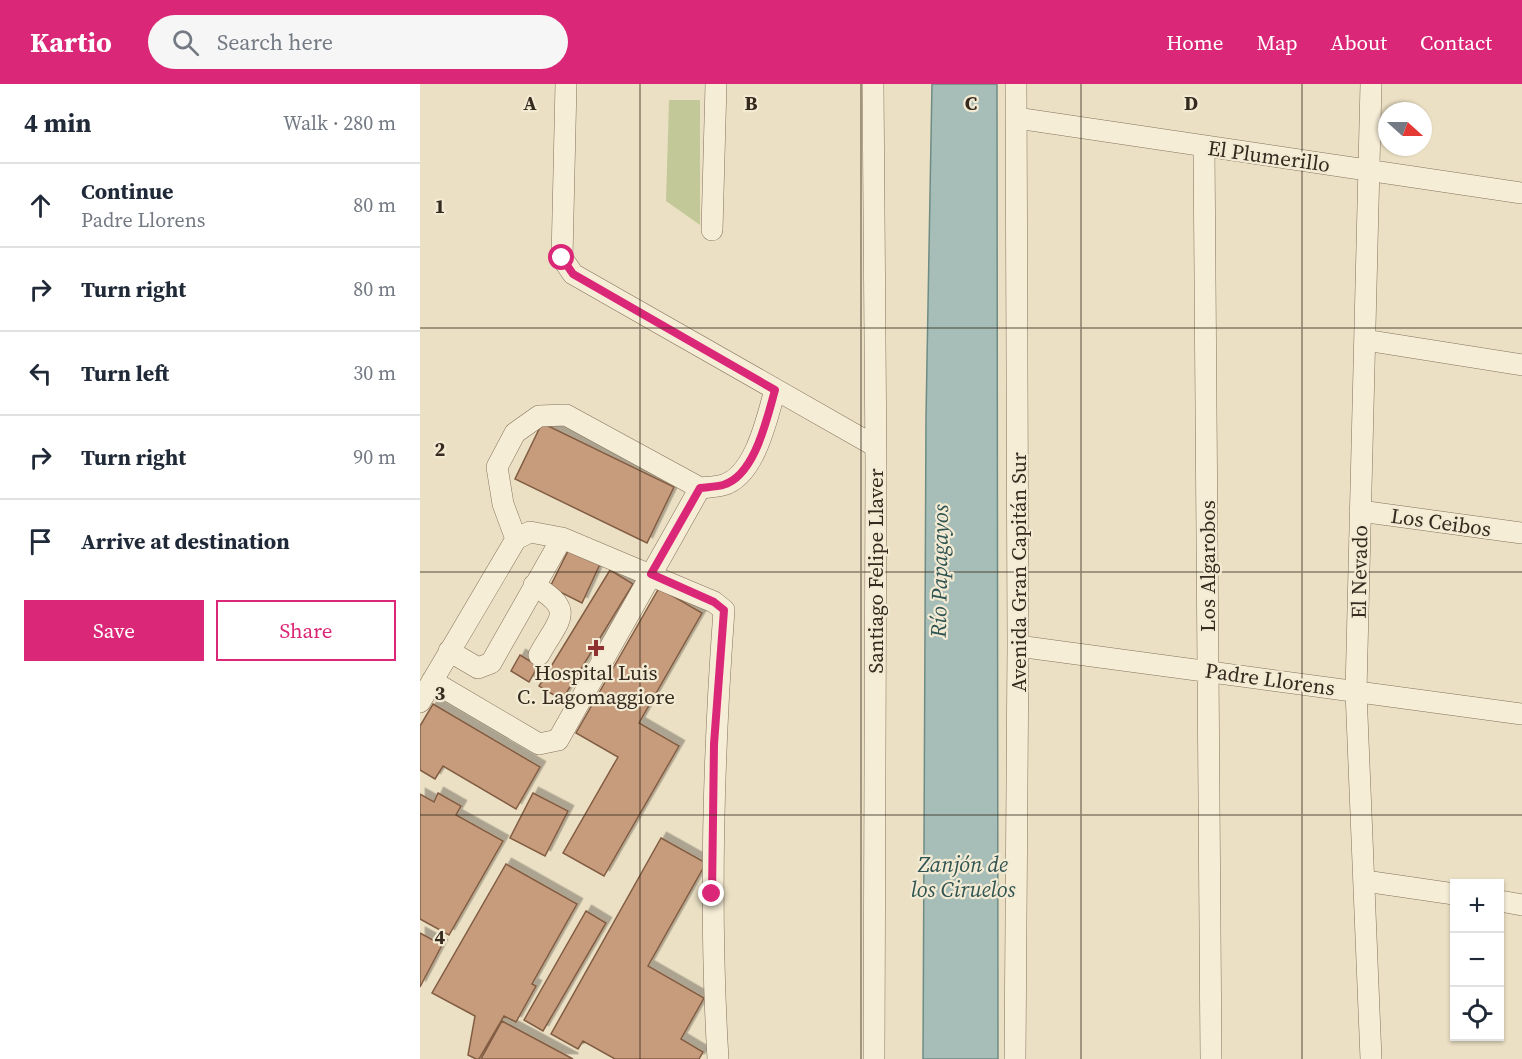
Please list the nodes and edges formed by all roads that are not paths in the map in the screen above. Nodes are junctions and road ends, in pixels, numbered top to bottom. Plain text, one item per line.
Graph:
1 (566, 84) edge
2 (716, 84) edge
3 (873, 84) edge
4 (1016, 84) edge
5 (1371, 84) edge
6 (1016, 118) junction
7 (1204, 146) junction
8 (1369, 171) junction
9 (1522, 193) edge
10 (712, 230) dead end
11 (1365, 340) junction
12 (1522, 365) edge
13 (775, 390) junction
14 (875, 446) junction
15 (700, 488) junction
16 (1360, 511) junction
17 (1522, 533) edge
18 (562, 538) junction
19 (516, 539) junction
20 (651, 574) junction
21 (534, 585) junction
22 (1018, 646) junction
23 (449, 651) junction
24 (539, 655) dead end
25 (1208, 670) junction
26 (432, 681) junction
27 (1356, 691) junction
28 (420, 702) edge
29 (1522, 714) edge
30 (1365, 881) junction
31 (1450, 893) edge
32 (1504, 902) edge
33 (1522, 905) edge
34 (718, 1059) edge
35 (874, 1059) edge
36 (1015, 1059) edge
37 (1211, 1059) edge
38 (1371, 1059) edge

1 - 13 street
2 - 10 street
3 - 14 street, Santiago Felipe Llaver
4 - 6 street, Avenida Gran Capitán Sur
5 - 8 street, El Nevado
6 - 7 street, El Plumerillo
6 - 22 street, Avenida Gran Capitán Sur
7 - 8 street, El Plumerillo
7 - 25 street, Los Algarobos
8 - 9 street, El Plumerillo
8 - 11 street, El Nevado
11 - 12 street
11 - 16 street, El Nevado
13 - 14 street
13 - 15 street
14 - 35 street, Santiago Felipe Llaver
15 - 19 street
15 - 20 street
16 - 17 street, Los Ceibos
16 - 27 street, El Nevado
18 - 19 street
18 - 20 street
18 - 21 street
19 - 23 street
20 - 26 street
20 - 34 street
21 - 23 street
21 - 24 street
22 - 25 street, Padre Llorens
22 - 36 street, Avenida Gran Capitán Sur
23 - 26 street
25 - 27 street, Padre Llorens
25 - 37 street, Los Algarobos
26 - 28 street
27 - 29 street, Padre Llorens
27 - 30 street, El Nevado
30 - 31 street
30 - 38 street, El Nevado
32 - 33 street

